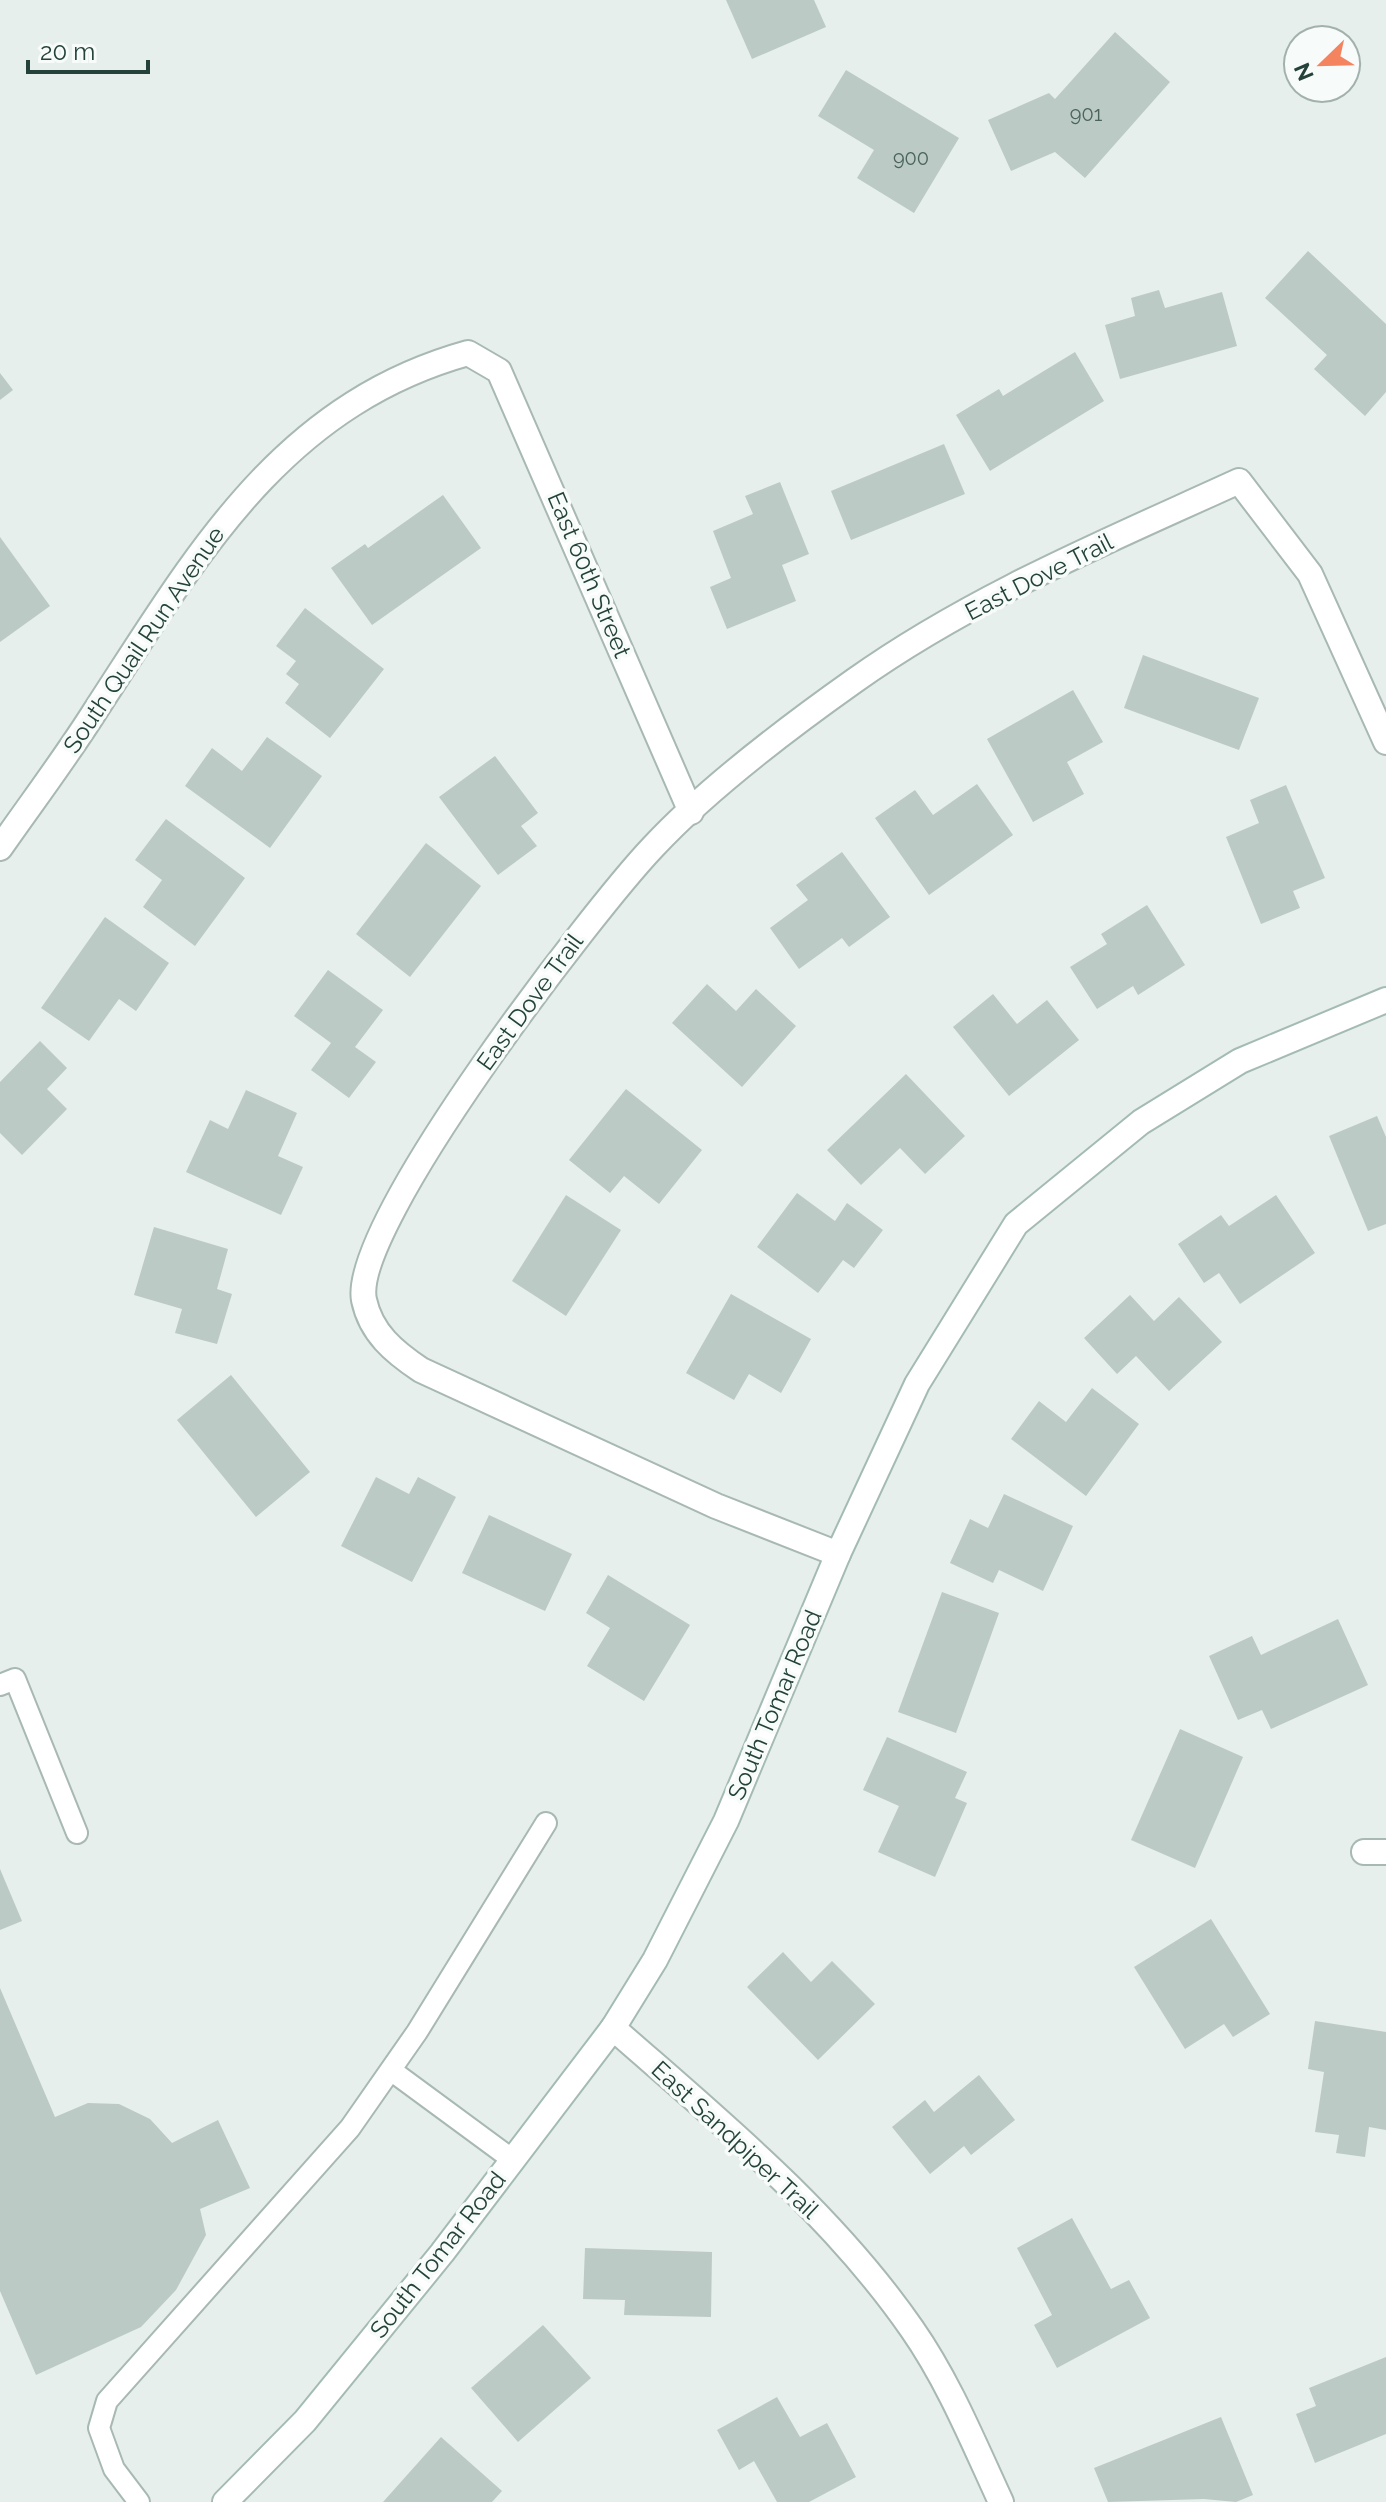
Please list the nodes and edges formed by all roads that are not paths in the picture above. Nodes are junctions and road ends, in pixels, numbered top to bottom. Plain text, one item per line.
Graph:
1 (468, 353) joint
2 (1386, 742) edge
3 (691, 812) junction
4 (0, 848) edge
5 (1386, 1000) edge
6 (838, 1554) junction
7 (0, 1685) edge
8 (546, 1823) dead end
9 (77, 1833) dead end
10 (613, 2028) junction
11 (392, 2071) junction
12 (513, 2160) junction
13 (139, 2502) edge
14 (225, 2502) edge
15 (1001, 2502) edge

1 - 3 street, East 60th Street
1 - 4 street, South Quail Run Avenue
2 - 3 street, East Dove Trail
3 - 6 street, East Dove Trail
5 - 6 street, South Tomar Road
6 - 10 street, South Tomar Road
7 - 9 lane
8 - 11 lane
10 - 12 street, South Tomar Road
10 - 15 street, East Sandpiper Trail
11 - 12 lane
11 - 13 lane
12 - 14 street, South Tomar Road

